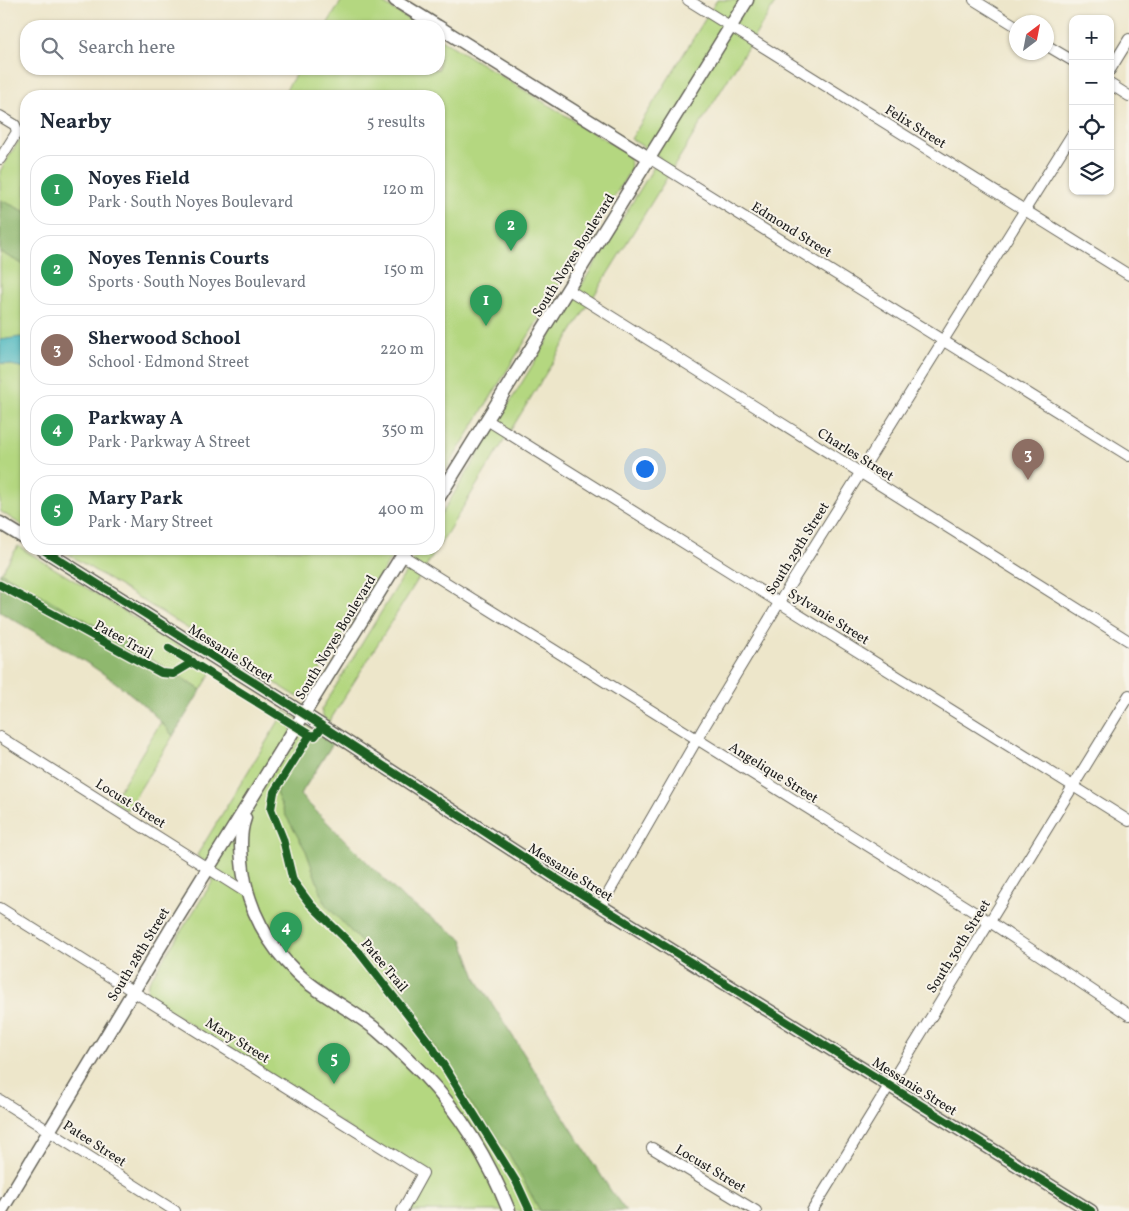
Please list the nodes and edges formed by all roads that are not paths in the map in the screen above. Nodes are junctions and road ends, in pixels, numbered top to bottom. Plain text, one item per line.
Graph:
1 (395, 0) edge
2 (688, 0) edge
3 (748, 0) edge
4 (974, 0) edge
5 (409, 4) edge
6 (429, 20) edge
7 (1009, 22) edge
8 (731, 26) junction
9 (445, 31) edge
10 (1129, 39) edge
11 (1054, 49) edge
12 (1071, 60) edge
13 (1114, 63) edge
14 (1114, 87) edge
15 (1129, 96) edge
16 (0, 116) edge
17 (1069, 140) edge
18 (650, 158) junction
19 (0, 160) edge
20 (1026, 210) junction
21 (1129, 275) edge
22 (569, 290) junction
23 (943, 341) junction
24 (487, 420) junction
25 (1129, 456) edge
26 (861, 473) junction
27 (445, 487) edge
28 (0, 523) edge
29 (20, 535) edge
30 (52, 555) edge
31 (402, 555) edge
32 (409, 555) edge
33 (780, 602) junction
34 (1129, 641) edge
35 (1129, 696) edge
36 (305, 715) junction
37 (0, 738) edge
38 (696, 740) junction
39 (1073, 786) junction
40 (249, 803) junction
41 (1129, 821) edge
42 (209, 868) junction
43 (247, 892) junction
44 (601, 906) junction
45 (0, 908) edge
46 (990, 922) junction
47 (133, 990) junction
48 (1129, 1015) edge
49 (888, 1084) junction
50 (0, 1100) edge
51 (50, 1130) junction
52 (652, 1148) dead end
53 (1, 1211) edge
54 (175, 1211) edge
55 (402, 1211) edge
56 (509, 1211) edge
57 (756, 1211) edge
58 (812, 1211) edge
59 (1091, 1211) edge

1 - 5 street, Edmond Street
2 - 8 street, Felix Street
3 - 8 street, South Noyes Boulevard
4 - 7 street
5 - 6 street, Edmond Street
8 - 18 street, South Noyes Boulevard
8 - 20 street, Felix Street
9 - 18 street, Edmond Street
10 - 13 street
11 - 12 street
14 - 15 street
16 - 19 street
17 - 20 street, South 29th Street
18 - 22 street, South Noyes Boulevard
18 - 23 street, Edmond Street
20 - 21 street, Felix Street
20 - 23 street, South 29th Street
22 - 24 street, South Noyes Boulevard
22 - 26 street, Charles Street
23 - 25 street, Edmond Street
23 - 26 street, South 29th Street
24 - 27 street, South Noyes Boulevard
24 - 33 street, Sylvanie Street
26 - 33 street, South 29th Street
26 - 34 street, Charles Street
28 - 29 street
30 - 36 street, Messanie Street
31 - 36 street, South Noyes Boulevard
32 - 38 street, Angelique Street
33 - 38 street, South 29th Street
33 - 39 street, Sylvanie Street
35 - 39 street, South 30th Street
36 - 40 street, South 28th Street
36 - 44 street, Messanie Street
37 - 42 street, Locust Street
38 - 44 street, South 29th Street
38 - 46 street, Angelique Street
39 - 41 street, Sylvanie Street
39 - 46 street, South 30th Street
40 - 42 street, South 28th Street
40 - 43 street
42 - 43 street, Locust Street
42 - 47 street, South 28th Street
43 - 56 street
44 - 49 street, Messanie Street
45 - 47 street, Mary Street
46 - 48 street, Angelique Street
46 - 49 street, South 30th Street
47 - 51 street, South 28th Street
47 - 55 street, Mary Street
49 - 58 street, South 30th Street
49 - 59 street, Messanie Street
50 - 51 street, Patee Street
51 - 53 street, South 28th Street
51 - 54 street, Patee Street
52 - 57 street, Locust Street

